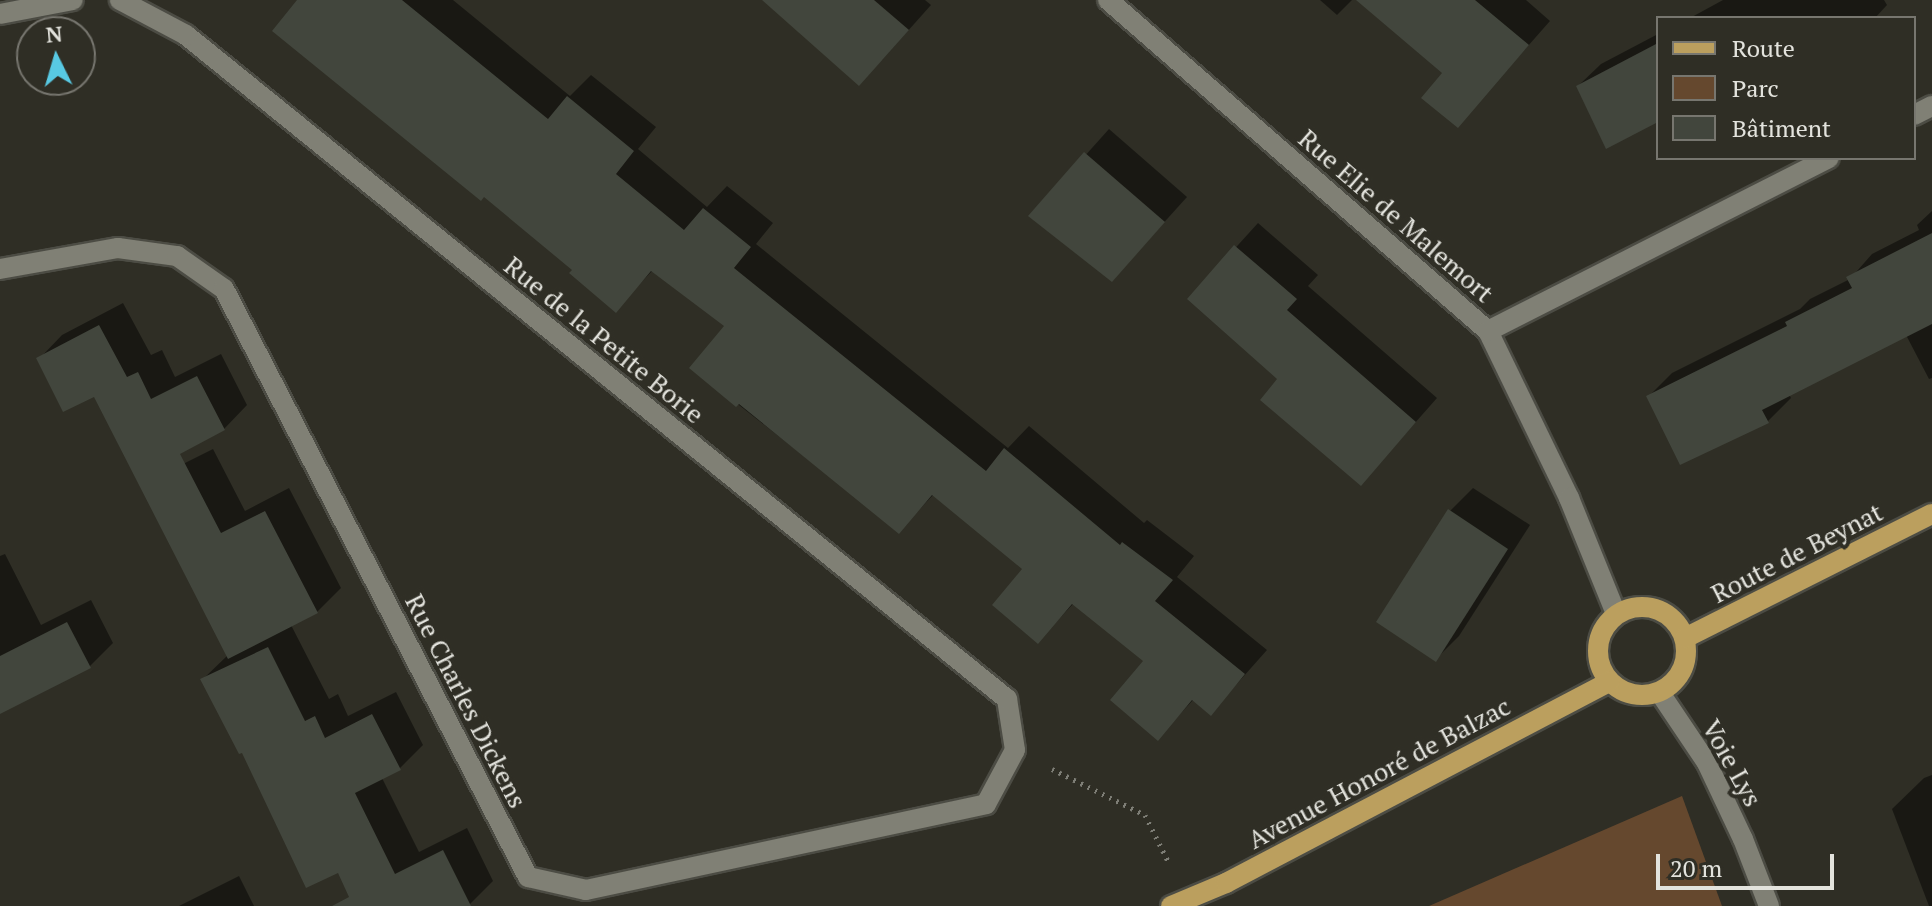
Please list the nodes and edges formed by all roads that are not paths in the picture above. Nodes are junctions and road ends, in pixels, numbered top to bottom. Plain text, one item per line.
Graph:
1 (73, 0) edge
2 (120, 0) edge
3 (1108, 0) edge
4 (0, 14) edge
5 (1825, 160) edge
6 (0, 269) edge
7 (1488, 331) junction
8 (1932, 514) edge
9 (1616, 614) junction
10 (1685, 638) junction
11 (1609, 682) junction
12 (1660, 693) junction
13 (1015, 750) joint
14 (1179, 903) edge
15 (1769, 906) edge

1 - 4 street
2 - 13 street, Rue de la Petite Borie
3 - 7 street, Rue Elie de Malemort
5 - 7 street
6 - 13 street, Rue Charles Dickens
7 - 9 street, Rue Elie de Malemort
8 - 10 main road, Route de Beynat
9 - 10 main road
9 - 11 main road
10 - 12 main road
11 - 12 main road
11 - 14 main road, Avenue Honoré de Balzac
12 - 15 street, Voie Lys

